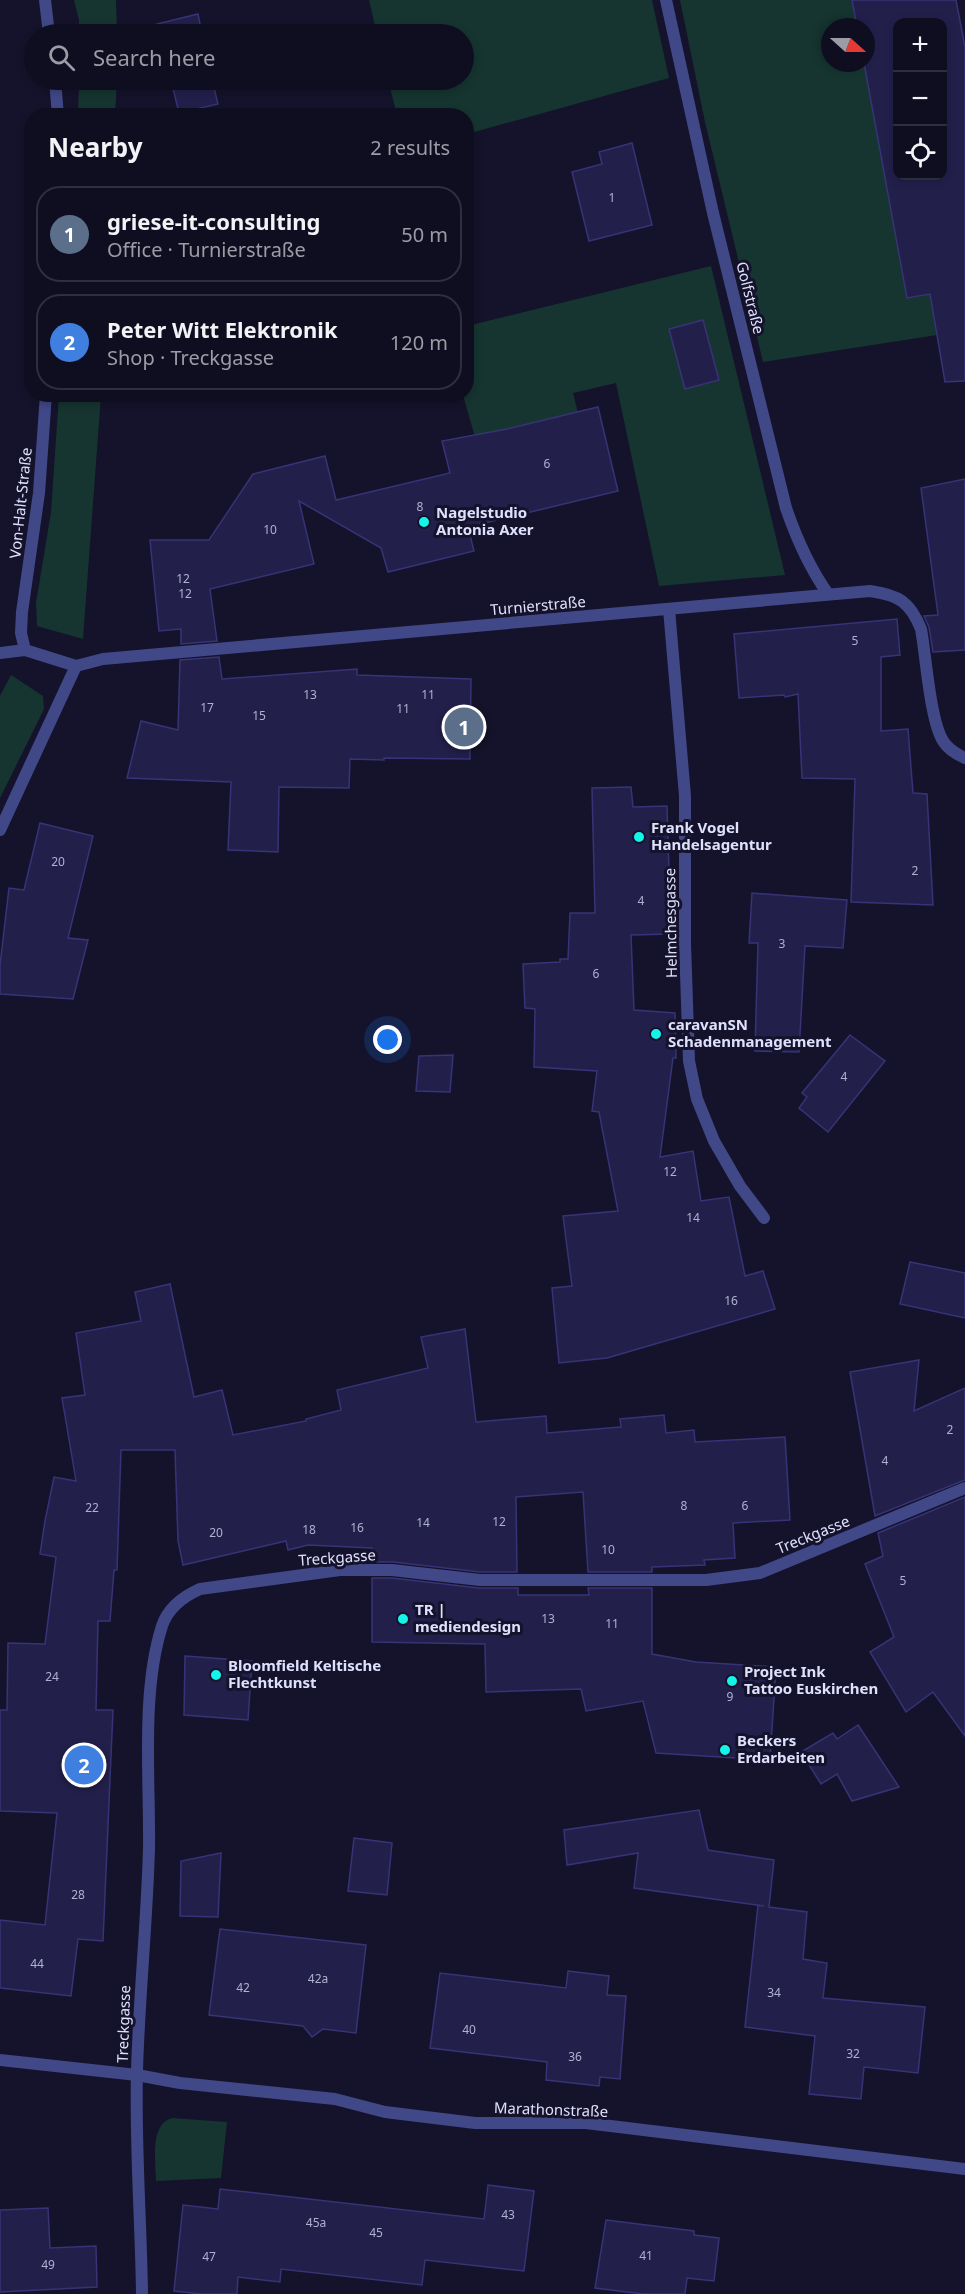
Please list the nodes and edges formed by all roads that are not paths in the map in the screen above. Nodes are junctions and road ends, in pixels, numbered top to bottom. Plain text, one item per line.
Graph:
1 (45, 0) edge
2 (666, 0) edge
3 (49, 24) edge
4 (57, 90) edge
5 (58, 108) edge
6 (45, 402) edge
7 (828, 594) junction
8 (669, 609) junction
9 (25, 650) junction
10 (0, 653) edge
11 (71, 665) junction
12 (965, 758) edge
13 (0, 830) edge
14 (764, 1218) dead end
15 (965, 1488) edge
16 (0, 2060) edge
17 (137, 2075) junction
18 (965, 2169) edge
19 (142, 2294) edge

1 - 3 street
2 - 7 street, Golfstraße
4 - 5 street
6 - 9 street, Von-Halt-Straße
7 - 8 street, Turnierstraße
7 - 12 street, Turnierstraße
8 - 11 street, Turnierstraße
8 - 14 street, Helmchesgasse
9 - 10 street
9 - 11 street
11 - 13 street
15 - 17 street, Treckgasse
16 - 17 street, Marathonstraße
17 - 18 street, Marathonstraße
17 - 19 street

